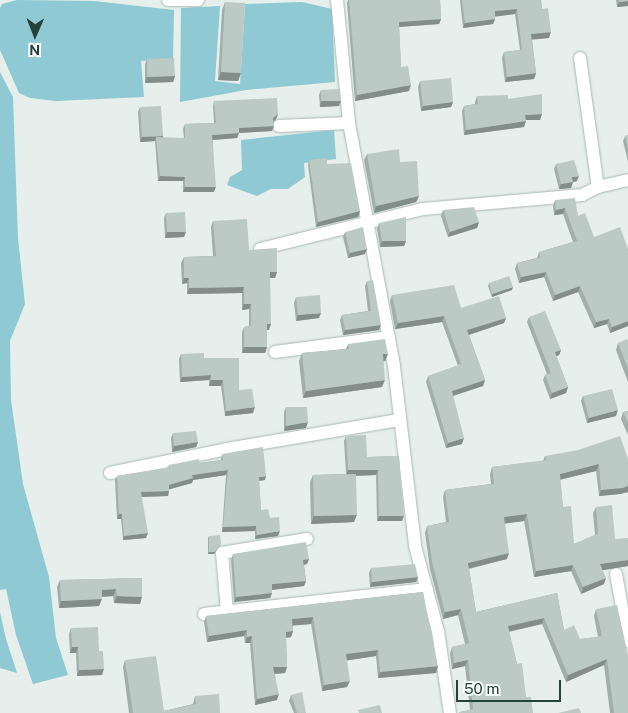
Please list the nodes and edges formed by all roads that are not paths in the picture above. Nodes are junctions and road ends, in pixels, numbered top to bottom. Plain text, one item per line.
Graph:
1 (168, 0) edge
2 (198, 0) edge
3 (337, 0) edge
4 (580, 58) dead end
5 (349, 123) junction
6 (279, 126) dead end
7 (628, 180) edge
8 (598, 187) junction
9 (367, 223) junction
10 (260, 249) edge
11 (388, 337) junction
12 (275, 352) dead end
13 (399, 420) junction
14 (110, 473) dead end
15 (307, 539) dead end
16 (616, 574) dead end
17 (427, 589) junction
18 (227, 612) junction
19 (204, 614) dead end
20 (628, 641) edge
21 (450, 713) edge

1 - 2 street
3 - 5 street
4 - 8 street
5 - 6 street
5 - 9 street
7 - 8 street
8 - 9 street
9 - 10 street
9 - 11 street
11 - 12 street
11 - 13 street
13 - 14 street
13 - 17 street
15 - 18 street
16 - 20 street
17 - 18 street
17 - 21 street
18 - 19 street

